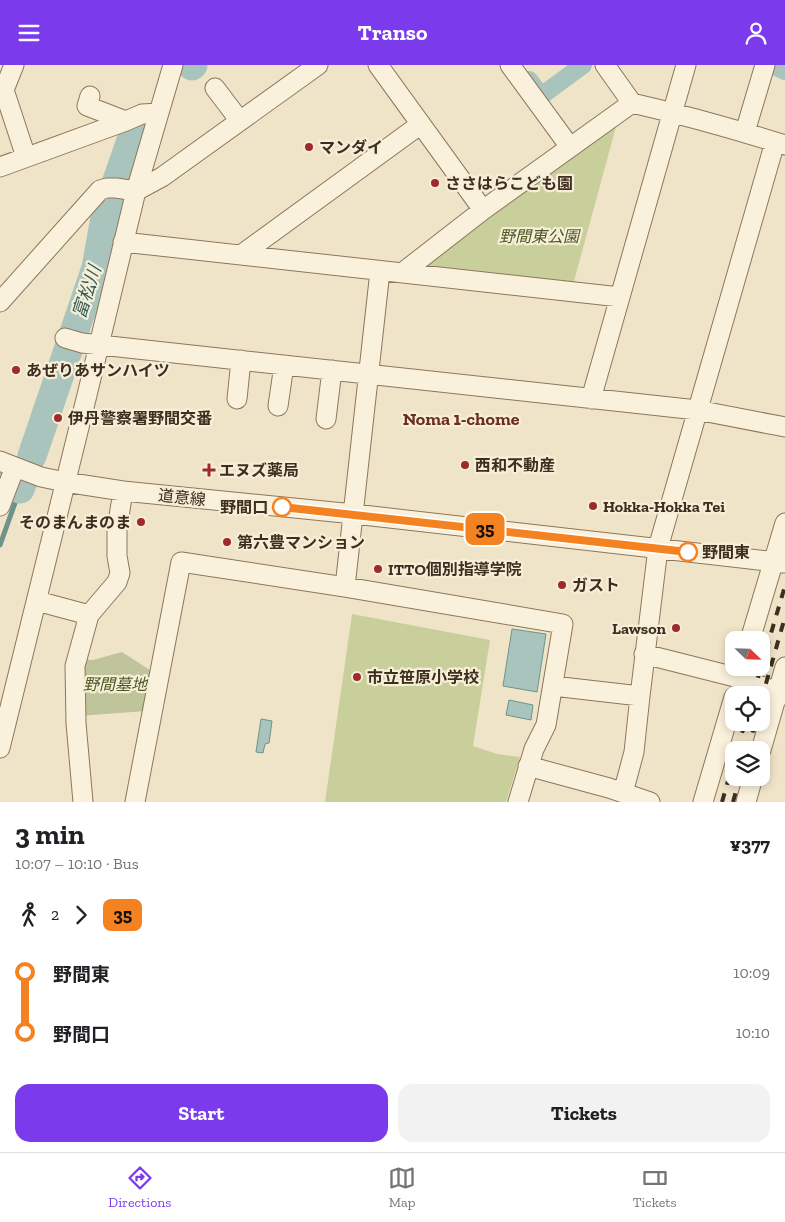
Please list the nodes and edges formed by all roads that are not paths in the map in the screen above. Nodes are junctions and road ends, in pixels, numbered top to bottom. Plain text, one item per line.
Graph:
1 (14, 65) edge
2 (318, 65) edge
3 (378, 65) edge
4 (510, 65) edge
5 (605, 65) edge
6 (686, 65) edge
7 (764, 65) edge
8 (171, 66) edge
9 (215, 88) dead end
10 (2, 91) edge
11 (90, 96) dead end
12 (632, 103) junction
13 (159, 113) junction
14 (673, 113) junction
15 (126, 121) junction
16 (240, 121) junction
17 (421, 124) junction
18 (745, 132) junction
19 (780, 143) edge
20 (570, 147) junction
21 (26, 157) junction
22 (0, 167) edge
23 (136, 191) junction
24 (483, 210) junction
25 (123, 242) junction
26 (241, 255) junction
27 (380, 271) junction
28 (402, 273) junction
29 (620, 297) junction
30 (0, 302) edge
31 (82, 342) junction
32 (242, 360) junction
33 (284, 365) junction
34 (332, 370) junction
35 (369, 374) junction
36 (237, 399) dead end
37 (591, 399) junction
38 (278, 406) dead end
39 (697, 410) junction
40 (326, 419) dead end
41 (785, 427) edge
42 (14, 473) edge
43 (65, 482) junction
44 (123, 491) junction
45 (0, 506) edge
46 (354, 514) junction
47 (785, 523) edge
48 (658, 548) junction
49 (780, 562) edge
50 (345, 587) junction
51 (37, 601) junction
52 (89, 615) junction
53 (753, 631) edge
54 (644, 655) junction
55 (785, 667) edge
56 (737, 684) edge
57 (553, 686) junction
58 (781, 694) edge
59 (640, 696) junction
60 (3, 724) edge
61 (764, 741) edge
62 (0, 748) edge
63 (528, 767) junction
64 (750, 786) edge
65 (623, 793) junction
66 (83, 802) edge
67 (135, 802) edge
68 (518, 802) edge
69 (650, 802) edge
70 (703, 802) edge
71 (746, 802) edge

1 - 10 street
2 - 16 street
3 - 17 street
4 - 20 street
5 - 12 street
6 - 14 street
7 - 18 street
8 - 13 street
9 - 16 street
10 - 21 street
11 - 15 street
12 - 14 street
12 - 20 street
13 - 15 street
13 - 23 street
14 - 18 street
14 - 29 street
15 - 21 street
16 - 23 street
17 - 24 street
17 - 26 street
18 - 19 street
19 - 39 street
20 - 24 street
21 - 22 street
23 - 25 street
23 - 30 street
24 - 28 street
25 - 26 street
25 - 31 street
26 - 27 street
27 - 28 street
27 - 35 street
28 - 29 street
29 - 37 street
31 - 32 street
31 - 43 street
32 - 33 street
32 - 36 street
33 - 34 street
33 - 38 street
34 - 35 street
34 - 40 street
35 - 37 street
35 - 46 street
37 - 39 street
39 - 41 street
39 - 48 street
42 - 43 street, 道意線
42 - 45 street
43 - 44 street, 道意線
43 - 51 street
44 - 46 street, 道意線
44 - 52 street
46 - 48 street, 道意線
46 - 50 street
47 - 49 street
48 - 49 street, 道意線
48 - 54 street
49 - 53 street
50 - 57 street
50 - 67 street
51 - 52 street
51 - 60 street
52 - 66 street
54 - 56 street
54 - 59 street
55 - 58 street
56 - 58 street
56 - 70 street
57 - 59 street
57 - 63 street
58 - 61 street
59 - 65 street
60 - 62 street
63 - 65 street
63 - 68 street
64 - 71 street
65 - 69 street

